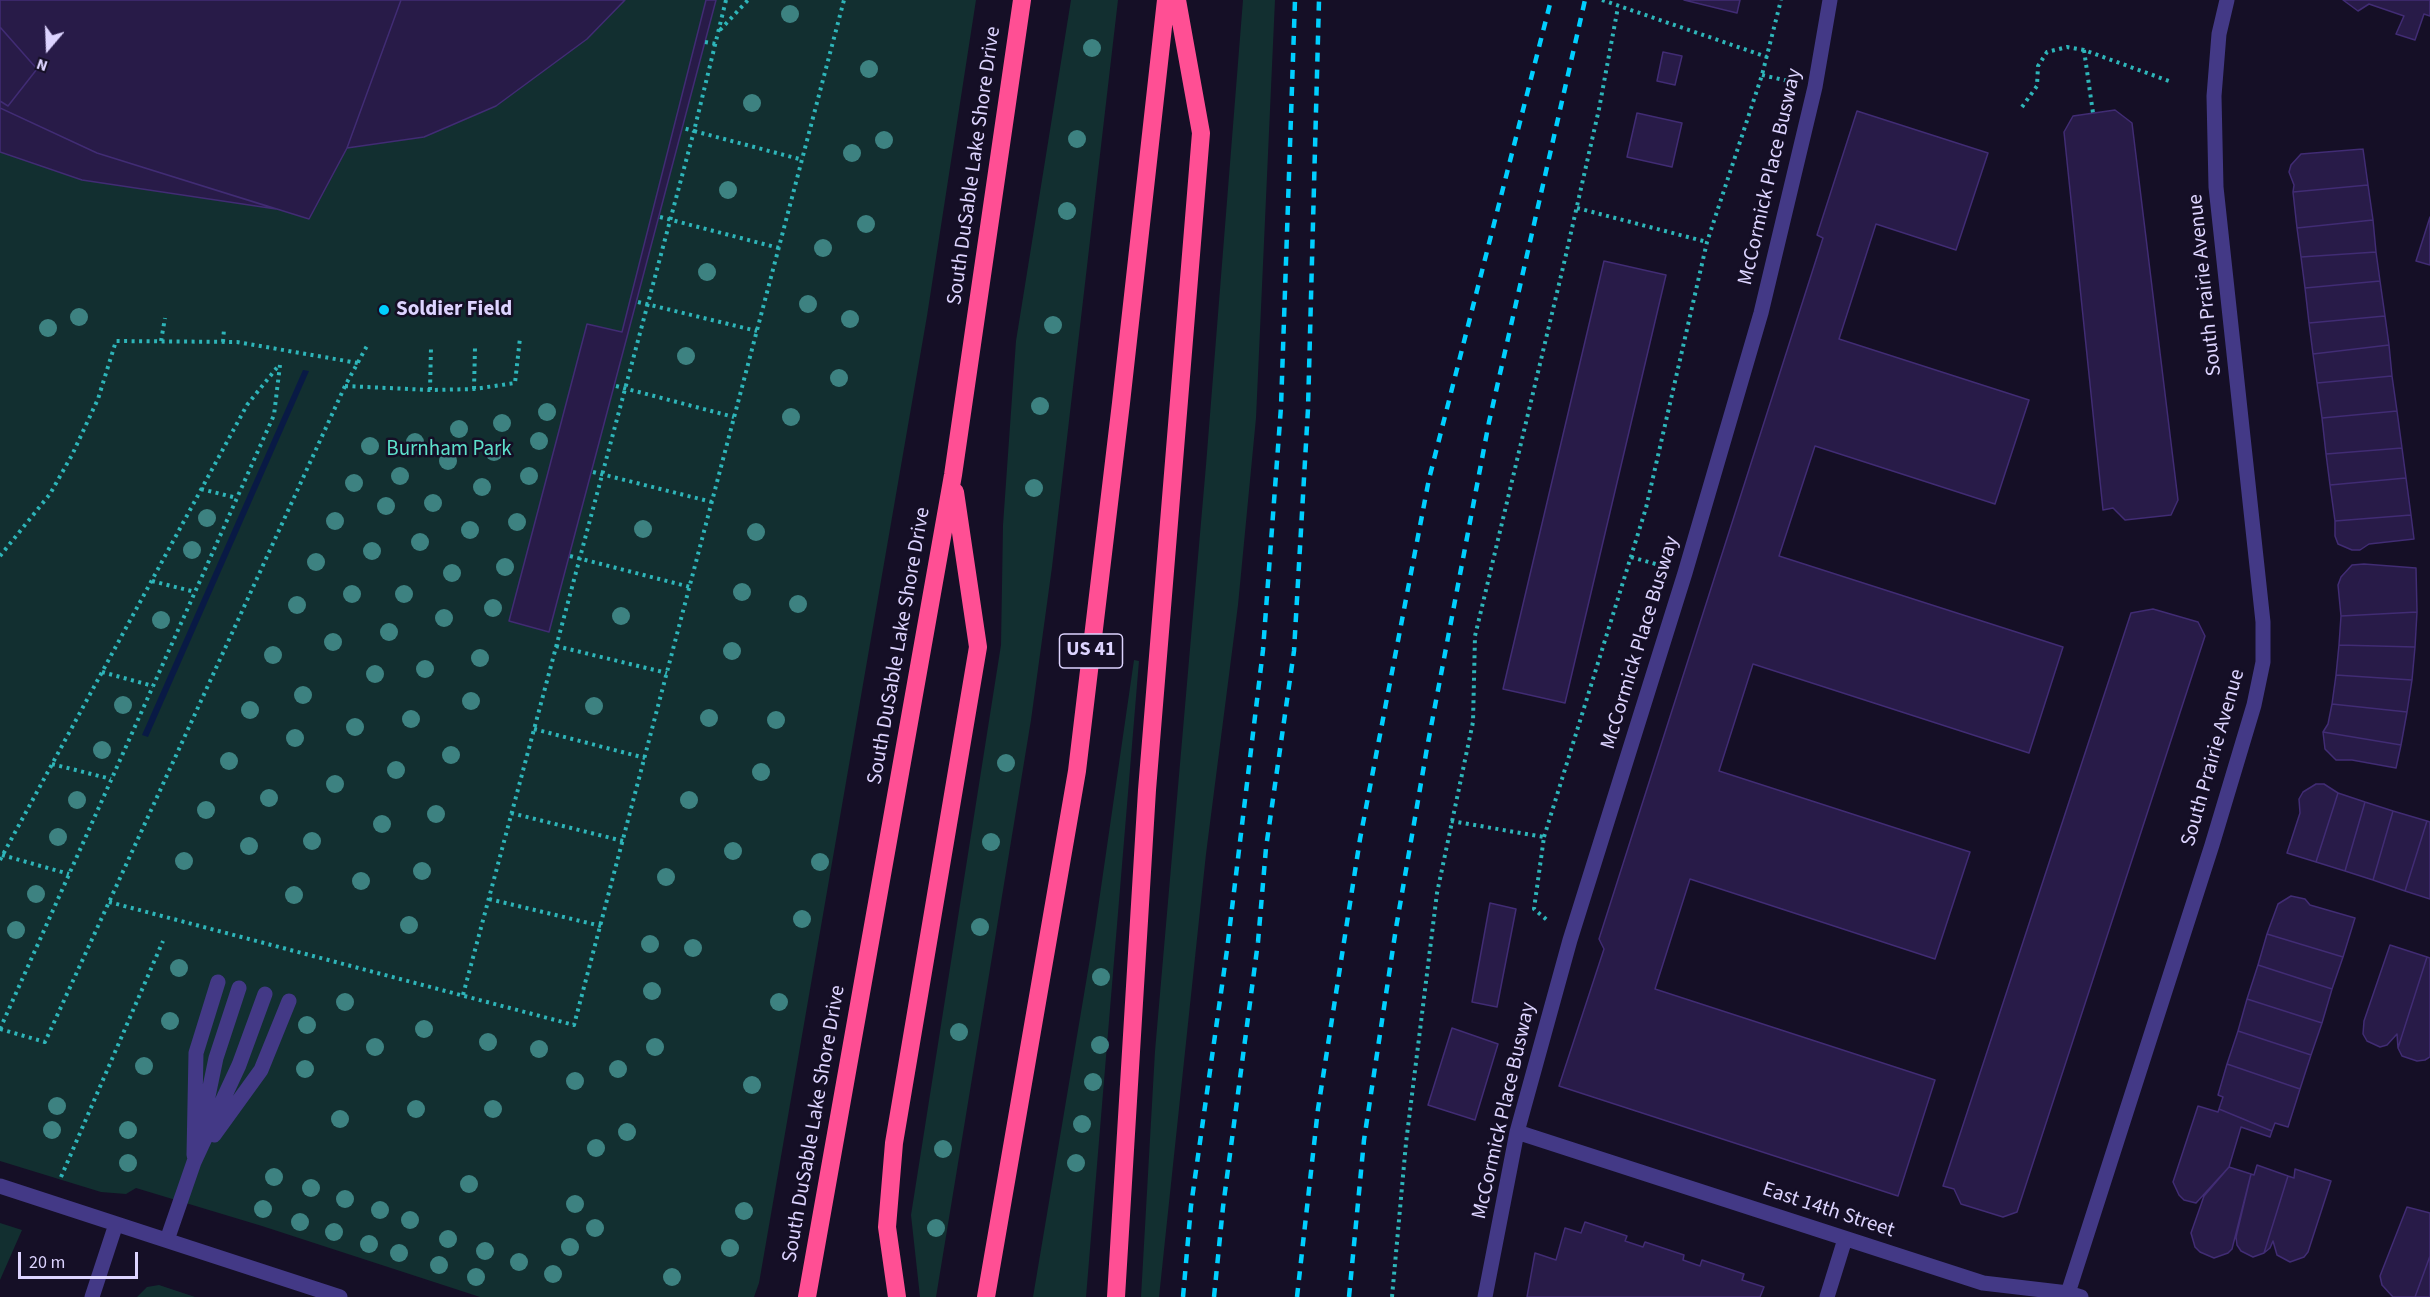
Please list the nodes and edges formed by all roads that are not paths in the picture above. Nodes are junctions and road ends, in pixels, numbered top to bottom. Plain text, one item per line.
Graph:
1 (1022, 0) edge
2 (1166, 0) edge
3 (1177, 0) edge
4 (1830, 0) edge
5 (2226, 0) edge
6 (953, 475) junction
7 (218, 982) dead end
8 (239, 988) dead end
9 (265, 994) dead end
10 (289, 1001) dead end
11 (1517, 1132) junction
12 (194, 1162) junction
13 (0, 1186) edge
14 (116, 1224) junction
15 (1845, 1239) junction
16 (167, 1240) junction
17 (2075, 1295) edge
18 (92, 1297) edge
19 (340, 1297) edge
20 (807, 1297) edge
21 (897, 1297) edge
22 (986, 1297) edge
23 (1116, 1297) edge
24 (1485, 1297) edge
25 (1827, 1297) edge

1 - 6 highway, South DuSable Lake Shore Drive
2 - 22 highway, US 41
3 - 23 highway
4 - 11 street, McCormick Place Busway
5 - 17 street, South Prairie Avenue
6 - 20 highway, South DuSable Lake Shore Drive
6 - 21 highway
7 - 12 street
8 - 12 street
9 - 12 street
10 - 12 street
11 - 15 street, East 14th Street
11 - 24 street, McCormick Place Busway
12 - 16 street
13 - 14 street
14 - 16 street
14 - 18 street
15 - 17 street, East 14th Street
15 - 25 street
16 - 19 street

